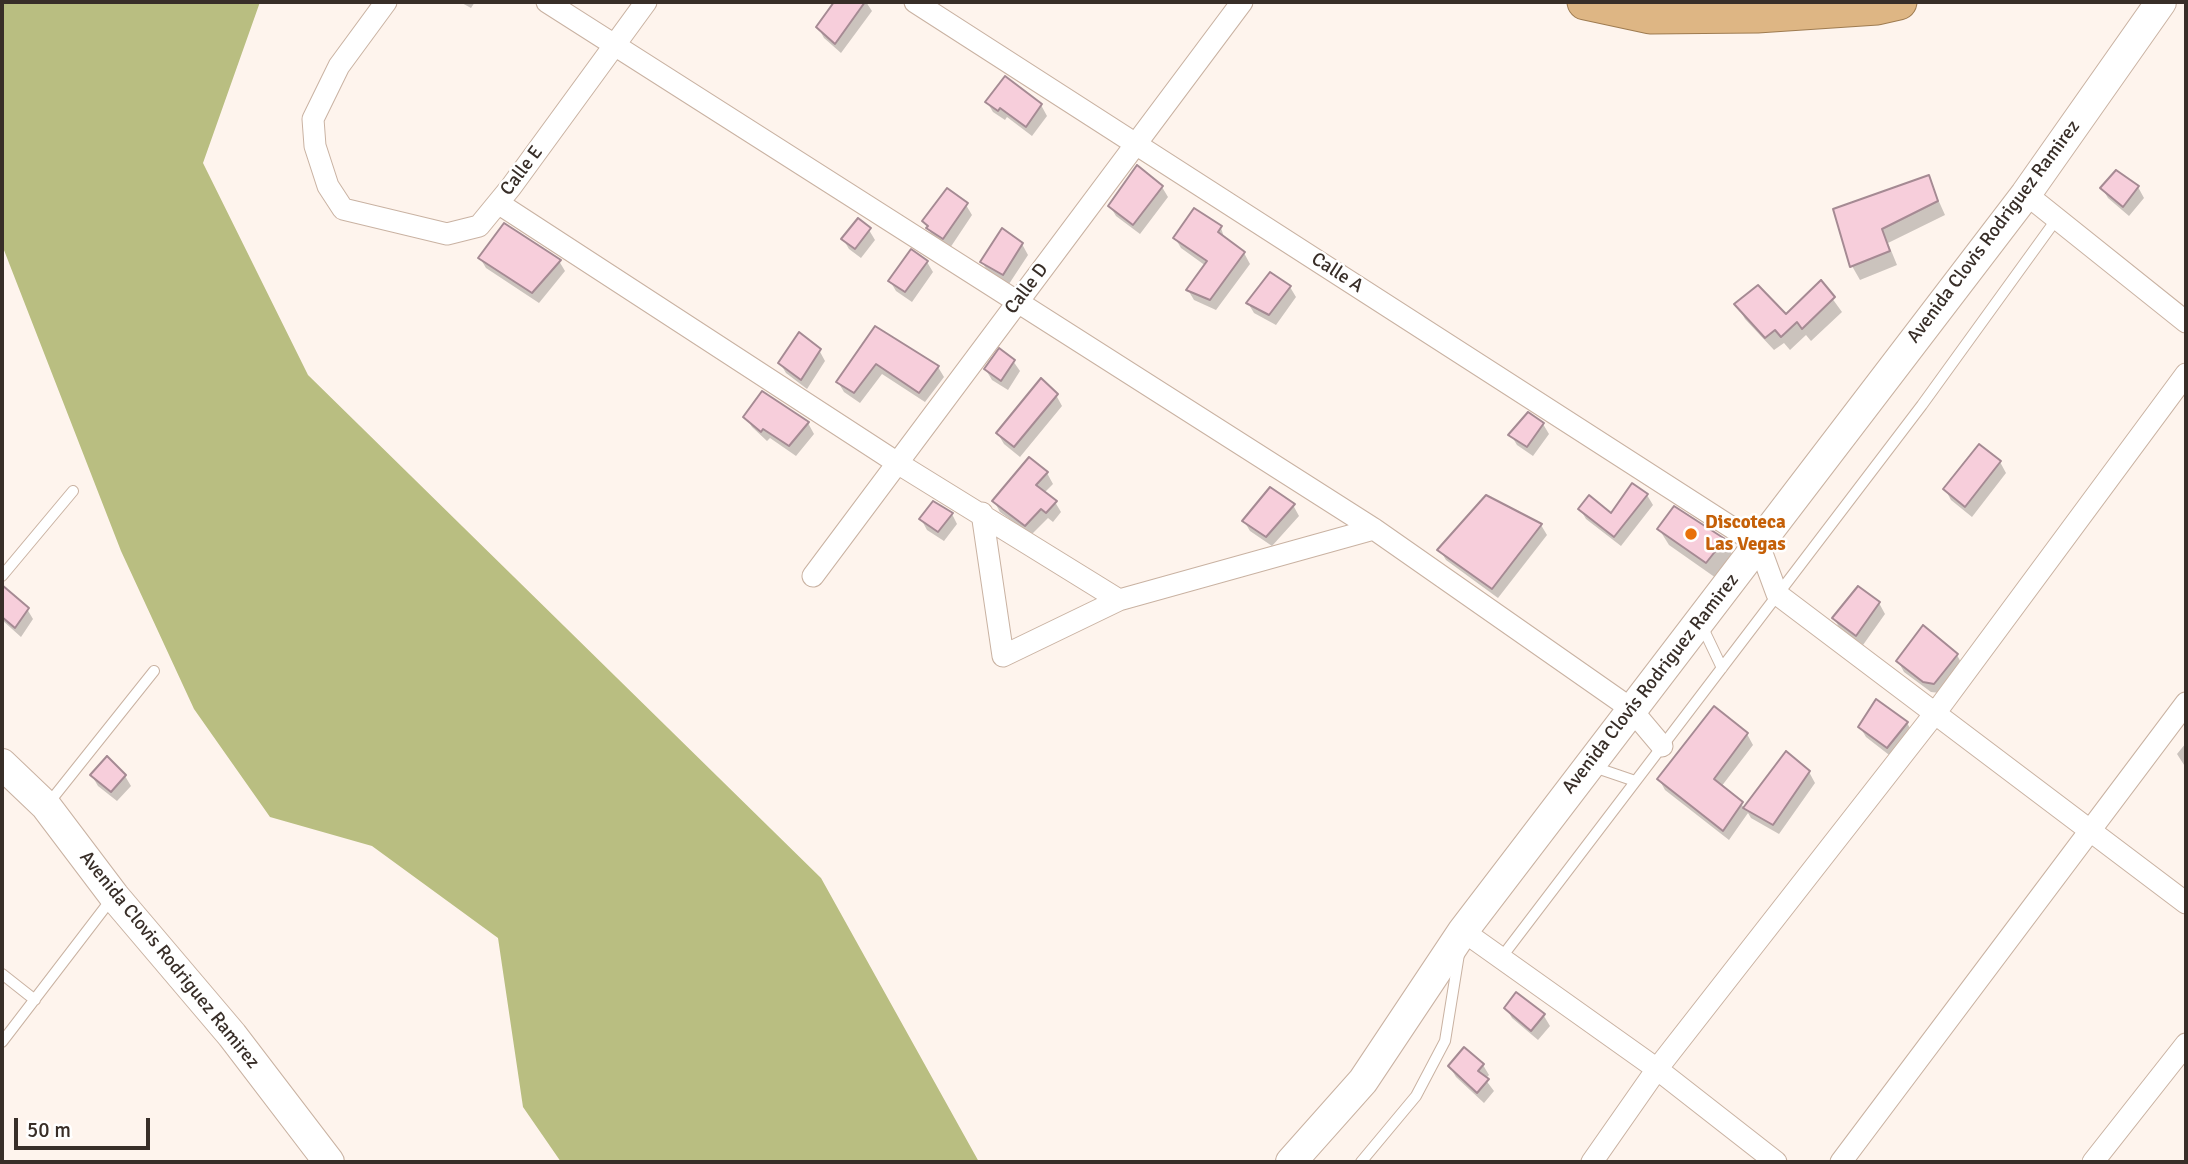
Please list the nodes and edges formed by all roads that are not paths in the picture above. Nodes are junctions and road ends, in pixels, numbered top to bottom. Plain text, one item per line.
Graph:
1 (386, 2) edge
2 (547, 2) edge
3 (646, 2) edge
4 (915, 2) edge
5 (1242, 2) edge
6 (1585, 2) edge
7 (1899, 2) edge
8 (2161, 2) edge
9 (615, 45) junction
10 (1136, 143) junction
11 (2026, 194) junction
12 (498, 203) junction
13 (2058, 217) junction
14 (1019, 300) junction
15 (2186, 321) edge
16 (2186, 374) edge
17 (899, 464) junction
18 (73, 491) dead end
19 (982, 513) junction
20 (1374, 529) junction
21 (1759, 545) junction
22 (2, 576) edge
23 (813, 576) dead end
24 (1777, 594) junction
25 (1119, 600) junction
26 (1699, 621) junction
27 (1722, 668) junction
28 (155, 671) dead end
29 (2186, 703) edge
30 (1630, 708) junction
31 (1936, 712) junction
32 (1662, 746) junction
33 (2, 764) edge
34 (1587, 765) junction
35 (1635, 781) junction
36 (46, 806) junction
37 (2091, 828) junction
38 (114, 896) junction
39 (2186, 902) edge
40 (1463, 931) junction
41 (1501, 958) junction
42 (2, 974) edge
43 (35, 1000) junction
44 (2, 1042) edge
45 (2186, 1044) edge
46 (1657, 1069) junction
47 (329, 1162) edge
48 (1291, 1162) edge
49 (1361, 1162) edge
50 (1592, 1162) edge
51 (1776, 1162) edge
52 (1841, 1162) edge
53 (2093, 1162) edge

1 - 12 street, Calle E
2 - 9 street
3 - 9 street, Calle E
4 - 10 street, Calle A
5 - 10 street, Calle D
6 - 7 highway
8 - 11 main road, Avenida Clovis Rodriguez Ramirez
9 - 12 street, Calle E
9 - 14 street
10 - 14 street, Calle D
10 - 21 street, Calle A
11 - 13 street
11 - 21 main road, Avenida Clovis Rodriguez Ramirez
12 - 17 street
13 - 15 street
13 - 24 lane
14 - 17 street, Calle D
14 - 20 street
16 - 31 street
17 - 19 street
17 - 23 street, Calle D
18 - 22 lane
19 - 25 street
19 - 25 street
20 - 25 street
20 - 30 street
21 - 24 street
21 - 26 main road, Avenida Clovis Rodriguez Ramirez
24 - 27 lane
24 - 31 street
26 - 27 lane
26 - 30 main road, Avenida Clovis Rodriguez Ramirez
27 - 32 lane
28 - 36 lane
29 - 37 street
30 - 32 street
30 - 34 main road, Avenida Clovis Rodriguez Ramirez
31 - 37 street
31 - 46 street
32 - 35 lane
33 - 36 main road, Avenida Clovis Rodriguez Ramirez
34 - 35 lane
34 - 40 main road, Avenida Clovis Rodriguez Ramirez
35 - 41 lane
36 - 38 main road, Avenida Clovis Rodriguez Ramirez
37 - 39 street
37 - 52 street
38 - 43 lane
38 - 47 main road, Avenida Clovis Rodriguez Ramirez
40 - 41 street
40 - 48 main road, Avenida Clovis Rodriguez Ramirez
40 - 49 lane
41 - 46 street
42 - 43 lane
43 - 44 lane
45 - 53 street
46 - 50 street
46 - 51 street

